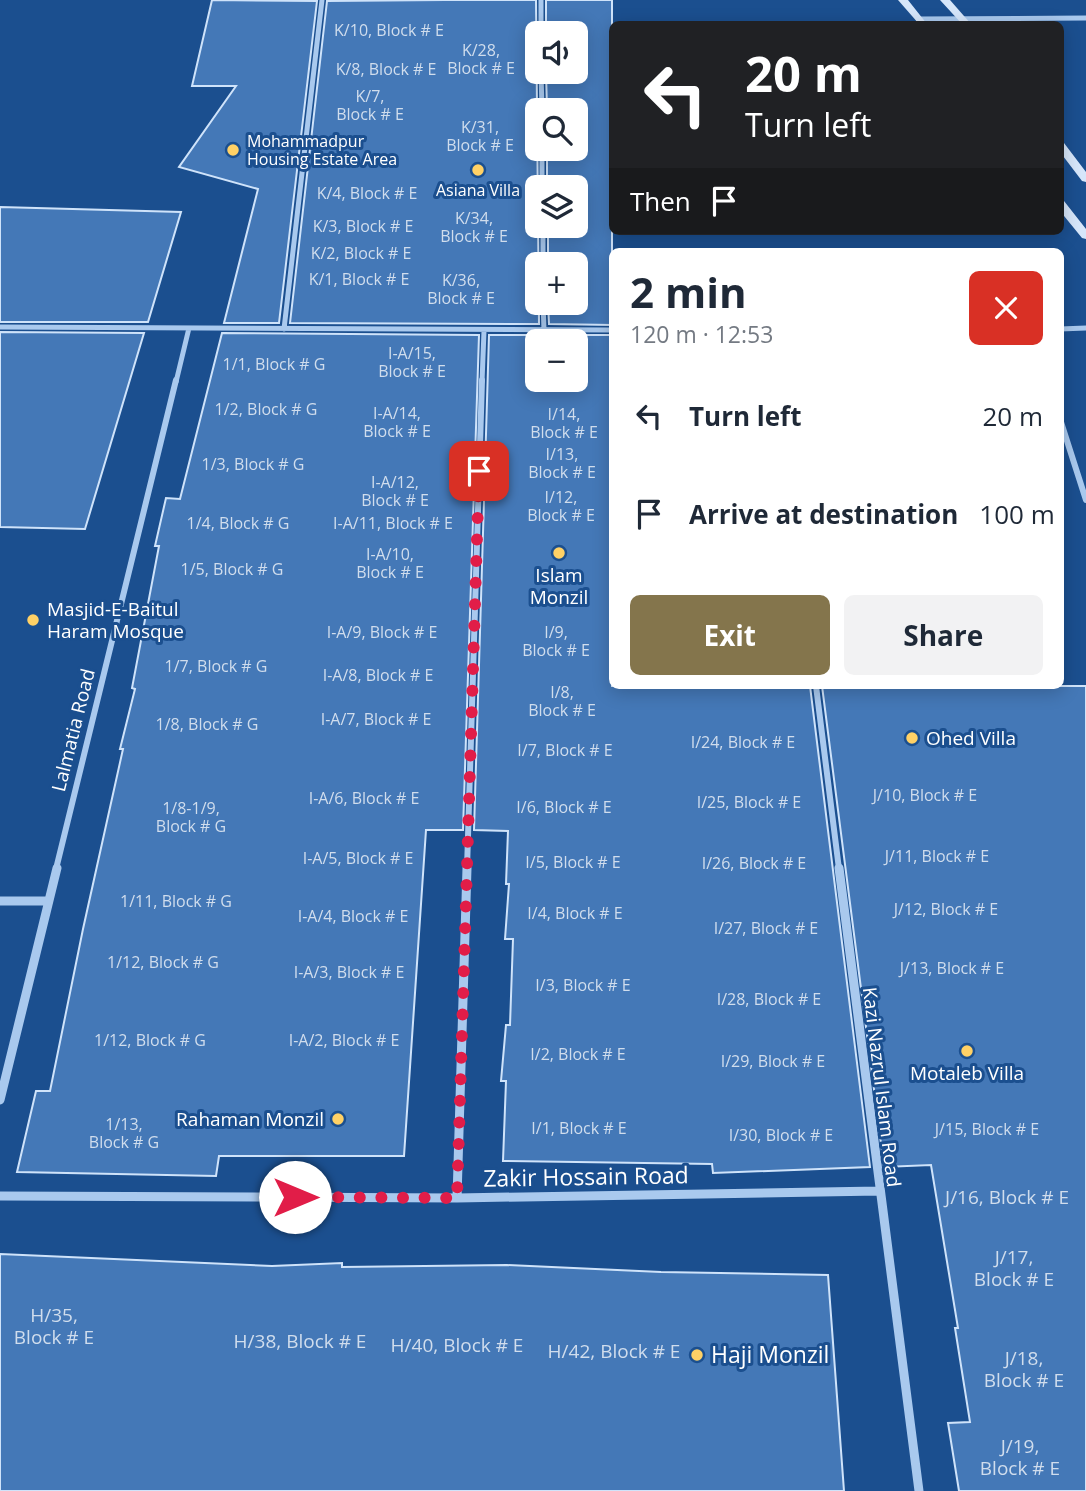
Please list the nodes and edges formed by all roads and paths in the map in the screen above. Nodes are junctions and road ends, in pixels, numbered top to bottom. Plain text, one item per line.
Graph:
1 (322, 0) edge
2 (541, 0) edge
3 (903, 0) edge
4 (945, 0) edge
5 (1086, 18) edge
6 (541, 21) edge
7 (920, 21) edge
8 (964, 21) edge
9 (1064, 150) edge
10 (1086, 178) edge
11 (1064, 208) edge
12 (1086, 236) edge
13 (0, 327) edge
14 (188, 328) junction
15 (1086, 328) edge
16 (284, 329) junction
17 (1064, 329) edge
18 (525, 330) edge
19 (588, 330) edge
20 (609, 330) edge
21 (484, 331) junction
22 (1064, 431) edge
23 (1086, 500) edge
24 (816, 689) edge
25 (0, 901) edge
26 (47, 901) junction
27 (0, 1100) edge
28 (879, 1191) junction
29 (0, 1196) edge
30 (457, 1198) junction
31 (919, 1491) edge

1 - 16 street
2 - 6 street
3 - 7 main road
4 - 8 main road
5 - 8 street
9 - 10 main road
11 - 12 main road
13 - 14 street
14 - 16 street
14 - 26 street, Lalmatia Road
15 - 17 street
16 - 21 street
18 - 21 street
19 - 20 street
21 - 30 street
22 - 23 street
24 - 28 street, Kazi Nazrul Islam Road
25 - 26 street
26 - 27 street, Lalmatia Road
28 - 30 street, Zakir Hossain Road
28 - 31 street, Kazi Nazrul Islam Road
29 - 30 street, Zakir Hossain Road

